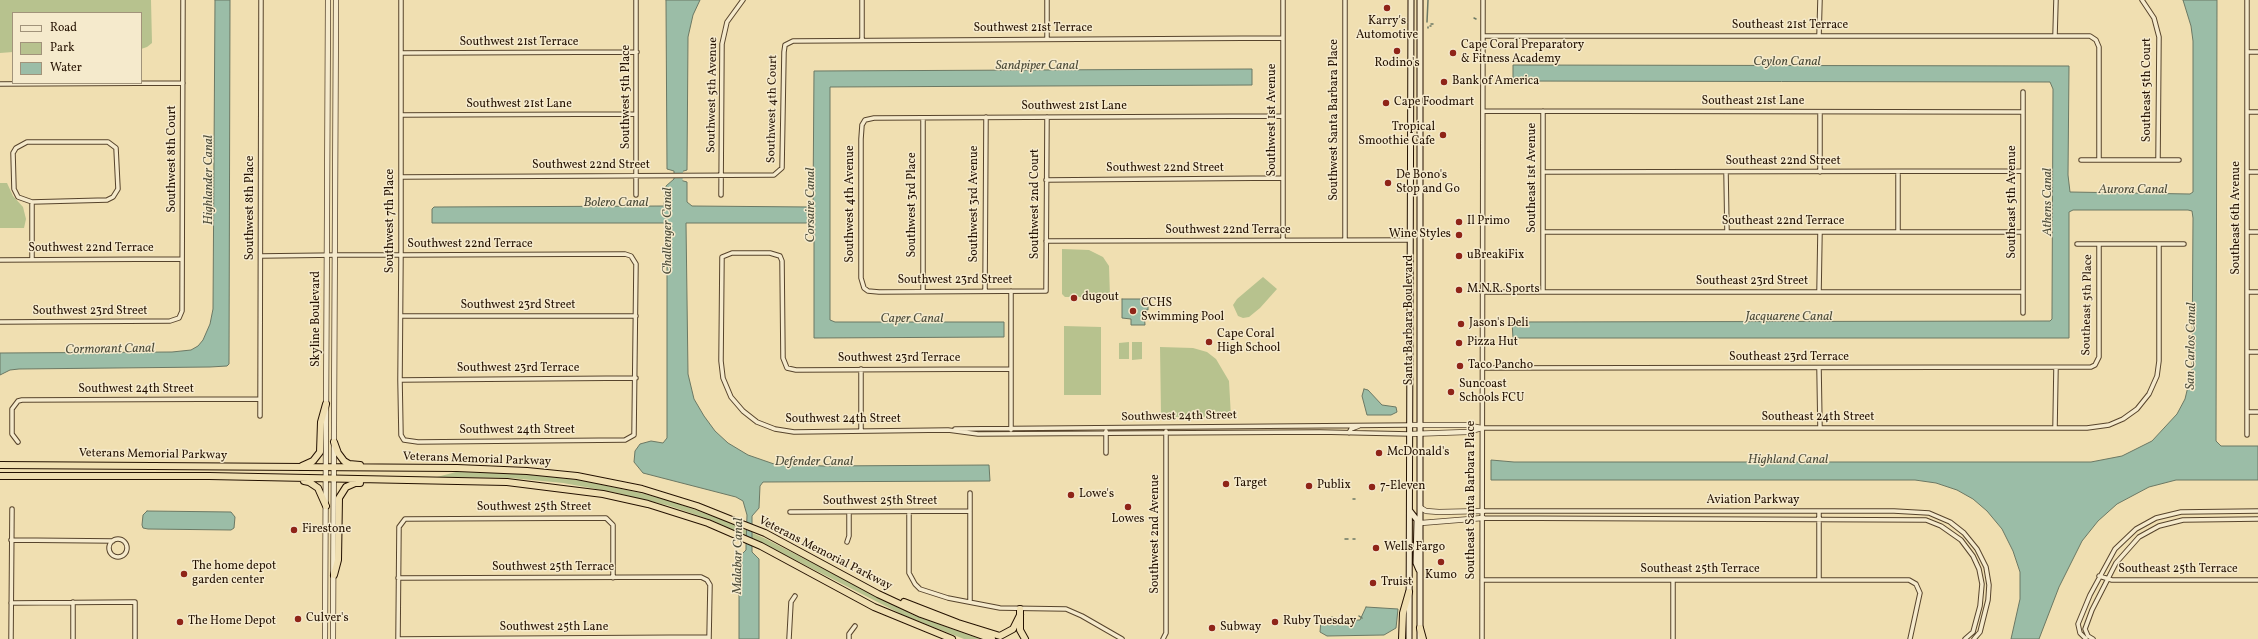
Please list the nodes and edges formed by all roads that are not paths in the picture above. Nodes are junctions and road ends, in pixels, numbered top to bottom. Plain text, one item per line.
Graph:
1 (183, 0) edge
2 (261, 0) edge
3 (328, 0) edge
4 (336, 0) edge
5 (401, 0) edge
6 (636, 0) edge
7 (743, 0) edge
8 (862, 0) edge
9 (1047, 0) edge
10 (1283, 0) edge
11 (1345, 0) edge
12 (1411, 0) edge
13 (1420, 0) edge
14 (1483, 0) edge
15 (1820, 0) edge
16 (2056, 0) edge
17 (2142, 0) edge
18 (2247, 0) edge
19 (1483, 36) junction
20 (1819, 36) junction
21 (2055, 36) junction
22 (1283, 38) junction
23 (1047, 39) junction
24 (862, 40) junction
25 (786, 45) joint
26 (637, 52) junction
27 (2247, 52) junction
28 (2258, 52) edge
29 (401, 53) junction
30 (142, 83) edge
31 (183, 83) junction
32 (0, 84) edge
33 (12, 84) edge
34 (2023, 92) dead end
35 (1483, 112) junction
36 (1543, 112) junction
37 (1820, 112) junction
38 (2023, 112) junction
39 (2247, 112) junction
40 (2258, 112) edge
41 (636, 114) junction
42 (401, 115) junction
43 (1283, 116) junction
44 (1047, 117) junction
45 (923, 118) junction
46 (986, 118) junction
47 (865, 120) joint
48 (2081, 160) dead end
49 (2099, 160) junction
50 (2158, 160) junction
51 (2179, 160) dead end
52 (780, 172) joint
53 (1543, 172) junction
54 (1726, 172) junction
55 (1820, 172) junction
56 (1898, 172) junction
57 (2023, 172) junction
58 (2247, 172) junction
59 (2258, 172) edge
60 (637, 176) junction
61 (721, 176) junction
62 (401, 177) junction
63 (1283, 178) junction
64 (1046, 180) junction
65 (636, 195) dead end
66 (721, 196) dead end
67 (32, 202) junction
68 (1543, 232) junction
69 (1727, 232) junction
70 (1820, 232) junction
71 (1898, 232) junction
72 (2023, 232) junction
73 (2247, 232) junction
74 (2258, 232) edge
75 (1283, 240) junction
76 (1345, 240) junction
77 (1410, 240) junction
78 (1046, 241) junction
79 (2077, 244) dead end
80 (2099, 244) junction
81 (2159, 244) junction
82 (2184, 244) dead end
83 (401, 255) junction
84 (261, 256) junction
85 (327, 256) junction
86 (335, 256) junction
87 (182, 259) junction
88 (0, 260) edge
89 (32, 260) junction
90 (864, 288) joint
91 (923, 291) junction
92 (985, 291) junction
93 (1011, 291) junction
94 (1046, 291) joint
95 (1482, 292) junction
96 (1543, 292) junction
97 (1819, 292) junction
98 (2023, 292) junction
99 (2247, 292) junction
100 (2258, 292) edge
101 (2023, 313) dead end
102 (401, 316) junction
103 (636, 316) junction
104 (179, 318) joint
105 (0, 322) edge
106 (2247, 352) junction
107 (2258, 352) edge
108 (2095, 365) joint
109 (1482, 368) junction
110 (1819, 368) junction
111 (2056, 368) junction
112 (1011, 369) junction
113 (861, 370) junction
114 (636, 378) junction
115 (400, 380) junction
116 (260, 399) junction
117 (326, 404) junction
118 (743, 411) joint
119 (2247, 412) junction
120 (2258, 412) edge
121 (260, 416) dead end
122 (1382, 425) junction
123 (1410, 425) junction
124 (1421, 425) junction
125 (1166, 428) junction
126 (1482, 428) junction
127 (1820, 428) junction
128 (2055, 428) junction
129 (861, 431) junction
130 (1012, 431) junction
131 (1106, 431) junction
132 (1166, 433) junction
133 (1349, 433) junction
134 (1410, 434) junction
135 (1421, 434) junction
136 (2246, 435) dead end
137 (404, 440) joint
138 (18, 442) dead end
139 (334, 442) junction
140 (1106, 453) dead end
141 (0, 462) edge
142 (0, 465) edge
143 (35, 465) junction
144 (297, 468) junction
145 (326, 468) junction
146 (334, 468) junction
147 (457, 468) junction
148 (0, 476) edge
149 (209, 476) junction
150 (326, 479) junction
151 (334, 479) junction
152 (390, 480) junction
153 (970, 493) dead end
154 (326, 506) junction
155 (1421, 508) junction
156 (12, 509) dead end
157 (970, 511) junction
158 (1407, 511) junction
159 (1483, 511) junction
160 (2258, 511) edge
161 (790, 512) dead end
162 (849, 512) junction
163 (910, 512) junction
164 (1819, 512) junction
165 (1483, 518) junction
166 (1819, 519) junction
167 (2258, 519) edge
168 (1421, 523) junction
169 (12, 540) junction
170 (113, 540) junction
171 (846, 542) dead end
172 (334, 575) junction
173 (1420, 575) junction
174 (2099, 576) junction
175 (398, 578) junction
176 (613, 578) junction
177 (2107, 579) junction
178 (1482, 580) junction
179 (1673, 580) junction
180 (1819, 580) junction
181 (2258, 580) edge
182 (1409, 592) junction
183 (878, 594) junction
184 (796, 596) dead end
185 (73, 602) junction
186 (970, 602) junction
187 (11, 603) junction
188 (1020, 612) junction
189 (855, 626) dead end
190 (1420, 628) junction
191 (710, 638) edge
192 (11, 639) edge
193 (73, 639) edge
194 (135, 639) edge
195 (325, 639) edge
196 (333, 639) edge
197 (398, 639) edge
198 (789, 639) edge
199 (849, 639) edge
200 (952, 639) edge
201 (992, 639) edge
202 (1025, 639) edge
203 (1122, 639) edge
204 (1163, 639) edge
205 (1402, 639) edge
206 (1409, 639) edge
207 (1420, 639) edge
208 (1423, 639) edge
209 (1482, 639) edge
210 (1673, 639) edge
211 (1910, 639) edge
212 (1965, 639) edge
213 (1974, 639) edge
214 (2086, 639) edge
215 (2093, 639) edge

1 - 31 street, Southwest 8th Court
2 - 84 street, Southwest 8th Place
3 - 85 street, Skyline Boulevard
4 - 86 street, Skyline Boulevard
5 - 29 street, Southwest 7th Place
6 - 26 street, Southwest 5th Place
7 - 61 street, Southwest 5th Avenue
8 - 24 street
9 - 23 street
10 - 22 street, Southwest 1st Avenue
11 - 76 street, Southwest Santa Barbara Place
12 - 77 main road, Santa Barbara Boulevard
13 - 124 main road, Santa Barbara Boulevard
14 - 19 street, Southeast Santa Barbara Place
15 - 20 street
16 - 21 street
17 - 50 street, Southeast 5th Court
18 - 27 street, Southeast 6th Avenue
19 - 20 street, Southeast 21st Terrace
19 - 35 street, Southeast Santa Barbara Place
20 - 21 street, Southeast 21st Terrace
21 - 49 street, Southeast 21st Terrace
22 - 23 street, Southwest 21st Terrace
22 - 43 street, Southwest 1st Avenue
23 - 24 street, Southwest 21st Terrace
24 - 25 street, Southwest 21st Terrace
25 - 52 street, Southwest 4th Court
26 - 29 street, Southwest 21st Terrace
26 - 41 street, Southwest 5th Place
27 - 28 street
27 - 39 street, Southeast 6th Avenue
29 - 42 street, Southwest 7th Place
30 - 31 street
31 - 87 street, Southwest 8th Court
32 - 33 street
34 - 38 street, Southeast 5th Avenue
35 - 36 street, Southeast 21st Lane
35 - 95 street, Southeast Santa Barbara Place
36 - 37 street, Southeast 21st Lane
36 - 53 street, Southeast 1st Avenue
37 - 38 street, Southeast 21st Lane
37 - 55 street
38 - 57 street, Southeast 5th Avenue
39 - 40 street
39 - 58 street, Southeast 6th Avenue
41 - 42 street, Southwest 21st Lane
41 - 60 street, Southwest 5th Place
42 - 62 street, Southwest 7th Place
43 - 44 street, Southwest 21st Lane
43 - 63 street, Southwest 1st Avenue
44 - 46 street, Southwest 21st Lane
44 - 64 street, Southwest 2nd Court
45 - 46 street, Southwest 21st Lane
45 - 47 street, Southwest 21st Lane
45 - 91 street, Southwest 3rd Place
46 - 92 street, Southwest 3rd Avenue
47 - 90 street, Southwest 4th Avenue
48 - 49 street
49 - 50 street
50 - 51 street
52 - 61 street, Southwest 22nd Street
53 - 54 street, Southeast 22nd Street
53 - 68 street, Southeast 1st Avenue
54 - 55 street, Southeast 22nd Street
54 - 69 street
55 - 56 street, Southeast 22nd Street
56 - 57 street, Southeast 22nd Street
56 - 71 street
57 - 72 street, Southeast 5th Avenue
58 - 59 street
58 - 73 street, Southeast 6th Avenue
60 - 61 street, Southwest 22nd Street
60 - 62 street, Southwest 22nd Street
60 - 65 street, Southwest 5th Place
61 - 66 street, Southwest 5th Avenue
62 - 83 street, Southwest 7th Place
63 - 64 street, Southwest 22nd Street
63 - 75 street, Southwest 1st Avenue
64 - 78 street, Southwest 2nd Court
67 - 67 street
67 - 89 street
68 - 69 street, Southeast 22nd Terrace
68 - 96 street, Southeast 1st Avenue
69 - 70 street, Southeast 22nd Terrace
70 - 71 street, Southeast 22nd Terrace
70 - 97 street
71 - 72 street, Southeast 22nd Terrace
72 - 98 street, Southeast 5th Avenue
73 - 74 street
73 - 99 street, Southeast 6th Avenue
75 - 76 street, Southwest 22nd Terrace
75 - 78 street, Southwest 22nd Terrace
76 - 77 street, Southwest 22nd Terrace
77 - 123 main road, Santa Barbara Boulevard
78 - 94 street, Southwest 2nd Court
79 - 80 street
80 - 81 street
80 - 108 street, Southeast 5th Place
81 - 82 street
81 - 128 street, Southeast 24th Street
83 - 86 street, Southwest 22nd Terrace
83 - 102 street, Southwest 7th Place
83 - 103 street, Southwest 22nd Terrace
84 - 85 street, Southwest 22nd Terrace
84 - 116 street, Southwest 8th Place
85 - 86 street, Southwest 22nd Terrace
85 - 117 street, Skyline Boulevard
86 - 139 street, Skyline Boulevard
87 - 89 street, Southwest 22nd Terrace
87 - 104 street, Southwest 8th Court
88 - 89 street, Southwest 22nd Terrace
90 - 91 street, Southwest 23rd Street
91 - 92 street, Southwest 23rd Street
92 - 93 street, Southwest 23rd Street
93 - 94 street, Southwest 23rd Street
93 - 112 street
95 - 96 street, Southeast 23rd Street
95 - 109 street, Southeast Santa Barbara Place
96 - 97 street, Southeast 23rd Street
97 - 98 street, Southeast 23rd Street
98 - 101 street, Southeast 5th Avenue
99 - 100 street
99 - 106 street, Southeast 6th Avenue
102 - 103 street, Southwest 23rd Street
102 - 115 street, Southwest 7th Place
103 - 114 street
104 - 105 street, Southwest 23rd Street
106 - 107 street
106 - 119 street, Southeast 6th Avenue
108 - 111 street, Southeast 23rd Terrace
109 - 110 street, Southeast 23rd Terrace
109 - 126 street, Southeast Santa Barbara Place
110 - 111 street, Southeast 23rd Terrace
110 - 127 street
111 - 128 street
112 - 113 street, Southwest 23rd Terrace
112 - 130 street
113 - 118 street, Southwest 23rd Terrace
113 - 129 street
114 - 115 street, Southwest 23rd Terrace
114 - 137 street, Southwest 24th Street
115 - 137 street, Southwest 7th Place
116 - 121 street, Southwest 8th Place
116 - 138 street, Southwest 24th Street
117 - 144 highway
117 - 145 street, Skyline Boulevard
118 - 129 street, Southwest 24th Street
119 - 120 street
119 - 136 street, Southeast 6th Avenue
122 - 123 street, Southwest 24th Street
122 - 125 street, Southwest 24th Street
122 - 133 street
123 - 124 street, Southeast 24th Street
123 - 134 main road, Santa Barbara Boulevard
124 - 126 street, Southeast 24th Street
124 - 135 main road, Santa Barbara Boulevard
125 - 131 street, Southwest 24th Street
125 - 132 street, Southwest 2nd Avenue
126 - 127 street, Southeast 24th Street
126 - 135 street, Southeast 24th Street
126 - 159 street, Southeast Santa Barbara Place
127 - 128 street, Southeast 24th Street
129 - 130 street, Southwest 24th Street
130 - 131 street, Southwest 24th Street
131 - 132 street, Southwest 24th Street
131 - 140 street
132 - 133 street, Southwest 24th Street
132 - 204 street, Southwest 2nd Avenue
133 - 134 street, Southwest 24th Street
134 - 135 street, Southeast 24th Street
134 - 158 main road, Santa Barbara Boulevard
135 - 155 main road, Santa Barbara Boulevard
139 - 146 street, Skyline Boulevard
139 - 147 highway
141 - 143 highway
142 - 143 highway, Veterans Memorial Parkway
143 - 144 highway, Veterans Memorial Parkway
144 - 145 highway, Veterans Memorial Parkway
145 - 146 highway, Veterans Memorial Parkway
145 - 150 street, Skyline Boulevard
146 - 147 highway, Veterans Memorial Parkway
146 - 151 street, Skyline Boulevard
147 - 183 highway, Veterans Memorial Parkway
148 - 149 highway, Veterans Memorial Parkway
149 - 150 highway, Veterans Memorial Parkway
149 - 154 highway
150 - 151 highway, Veterans Memorial Parkway
150 - 154 street, Skyline Boulevard
151 - 152 highway, Veterans Memorial Parkway
151 - 172 street, Skyline Boulevard
152 - 172 highway
152 - 200 highway, Veterans Memorial Parkway
153 - 157 street
154 - 195 street, Skyline Boulevard
155 - 159 street, Aviation Parkway
155 - 168 main road, Santa Barbara Boulevard
156 - 169 street
157 - 163 street, Southwest 25th Street
157 - 186 street
158 - 173 main road
158 - 182 main road, Santa Barbara Boulevard
159 - 164 street, Aviation Parkway
159 - 165 street, Southeast Santa Barbara Place
160 - 174 street
161 - 162 street, Southwest 25th Street
162 - 163 street, Southwest 25th Street
162 - 171 street
163 - 186 street
164 - 166 street
164 - 213 street, Aviation Parkway
165 - 166 street, Aviation Parkway
165 - 168 street, Aviation Parkway
165 - 178 street, Southeast Santa Barbara Place
166 - 180 street
166 - 212 street, Aviation Parkway
167 - 177 street
168 - 173 main road, Santa Barbara Boulevard
169 - 170 street
169 - 187 street
170 - 170 street
172 - 196 street, Skyline Boulevard
173 - 190 main road, Santa Barbara Boulevard
174 - 177 street, Southeast 25th Terrace
174 - 214 street
175 - 176 street, Southwest 25th Terrace
175 - 176 street, Southwest 25th Street
175 - 197 street
176 - 191 street, Southwest 25th Terrace
177 - 181 street, Southeast 25th Terrace
177 - 215 street
178 - 179 street, Southeast 25th Terrace
178 - 209 street, Southeast Santa Barbara Place
179 - 180 street, Southeast 25th Terrace
179 - 210 street
180 - 211 street, Southeast 25th Terrace
182 - 205 highway
182 - 206 main road, Santa Barbara Boulevard
183 - 188 highway
183 - 201 highway, Veterans Memorial Parkway
184 - 198 street
185 - 187 street
185 - 193 street
185 - 194 street
186 - 188 street
187 - 192 street
188 - 202 highway
188 - 203 street
189 - 199 street
190 - 207 main road, Santa Barbara Boulevard
190 - 208 highway
191 - 197 street, Southwest 25th Lane

